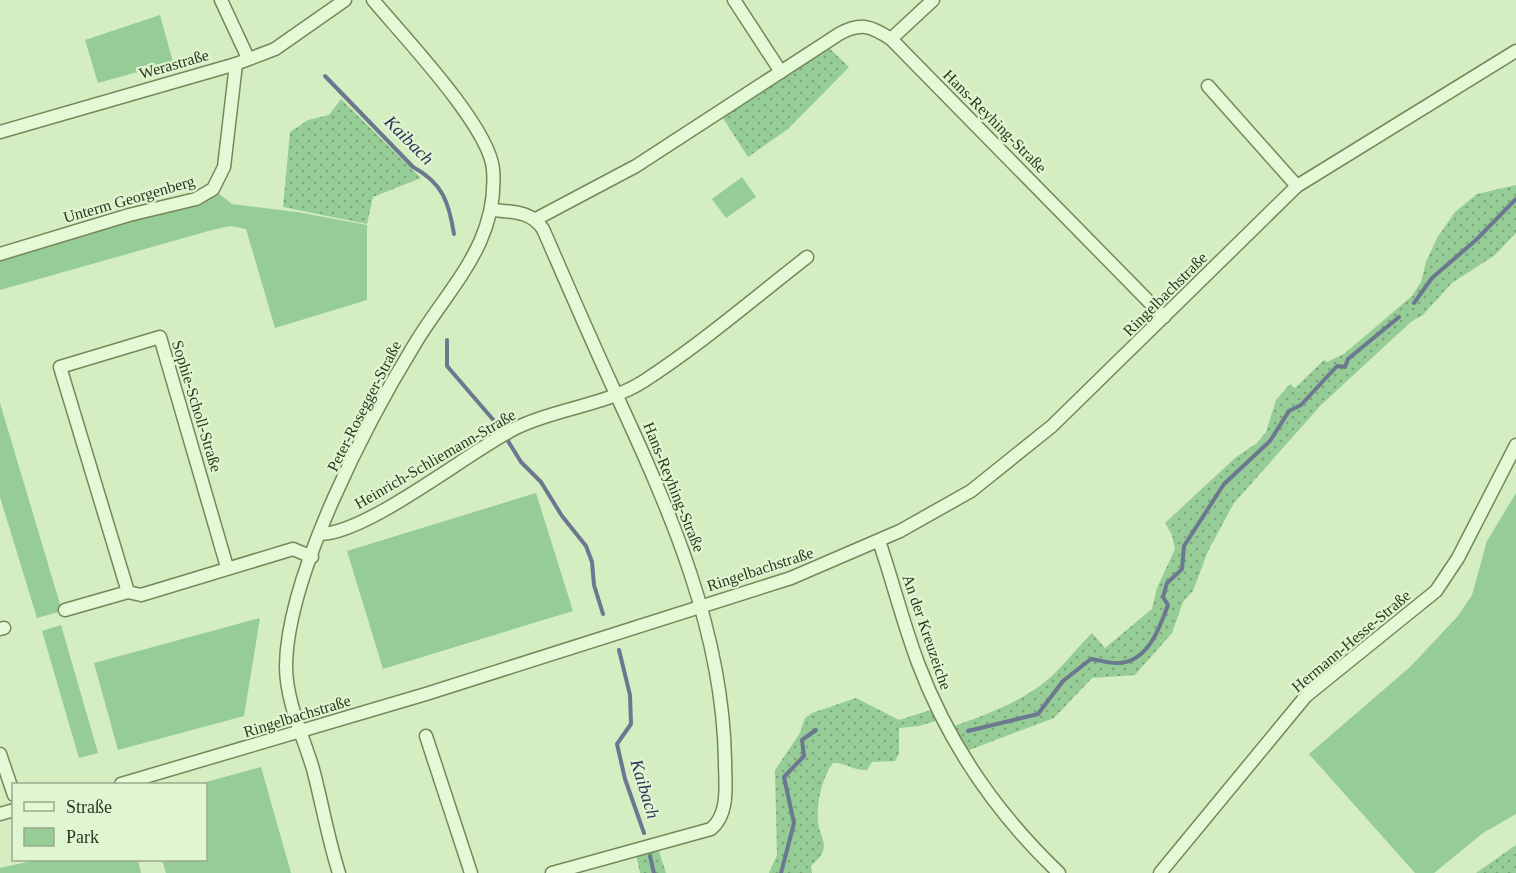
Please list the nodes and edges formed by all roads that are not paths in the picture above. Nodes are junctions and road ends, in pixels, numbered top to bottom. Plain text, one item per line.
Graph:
1 (221, 0) edge
2 (345, 0) edge
3 (373, 0) edge
4 (734, 0) edge
5 (933, 0) edge
6 (891, 39) junction
7 (1516, 51) edge
8 (248, 58) junction
9 (236, 64) junction
10 (781, 72) junction
11 (1208, 86) dead end
12 (0, 132) edge
13 (1297, 186) junction
14 (493, 210) junction
15 (536, 219) junction
16 (0, 254) edge
17 (807, 257) dead end
18 (1164, 316) junction
19 (617, 395) junction
20 (1516, 445) edge
21 (321, 534) junction
22 (879, 542) junction
23 (312, 557) junction
24 (227, 567) junction
25 (129, 592) junction
26 (701, 606) junction
27 (65, 610) dead end
28 (301, 732) junction
29 (426, 736) dead end
30 (0, 754) edge
31 (124, 783) edge
32 (12, 789) edge
33 (339, 873) edge
34 (471, 873) edge
35 (552, 873) edge
36 (1059, 873) edge
37 (1160, 873) edge

1 - 8 street
2 - 8 street, Werastraße
3 - 14 street, Peter-Rosegger-Straße
4 - 10 street
5 - 6 street
6 - 10 street, Hans-Reyhing-Straße
6 - 18 street, Hans-Reyhing-Straße
7 - 13 street, Ringelbachstraße
8 - 9 street, Werastraße
9 - 12 street, Werastraße
9 - 16 street, Unterm Georgenberg
10 - 15 street, Hans-Reyhing-Straße
11 - 13 street
13 - 18 street, Ringelbachstraße
14 - 15 street
14 - 21 street, Peter-Rosegger-Straße
15 - 19 street, Hans-Reyhing-Straße
17 - 19 street, Heinrich-Schliemann-Straße
18 - 22 street, Ringelbachstraße
19 - 21 street, Heinrich-Schliemann-Straße
19 - 26 street, Hans-Reyhing-Straße
20 - 37 street, Hermann-Hesse-Straße
21 - 23 street, Peter-Rosegger-Straße
22 - 26 street, Ringelbachstraße
22 - 36 street, An der Kreuzeiche
23 - 24 street
23 - 28 street, Peter-Rosegger-Straße
24 - 25 street
24 - 25 street, Sophie-Scholl-Straße
25 - 27 street
26 - 28 street, Ringelbachstraße
26 - 35 street, Hans-Reyhing-Straße
28 - 31 street, Ringelbachstraße
28 - 33 street, Peter-Rosegger-Straße
29 - 34 street
30 - 32 street

